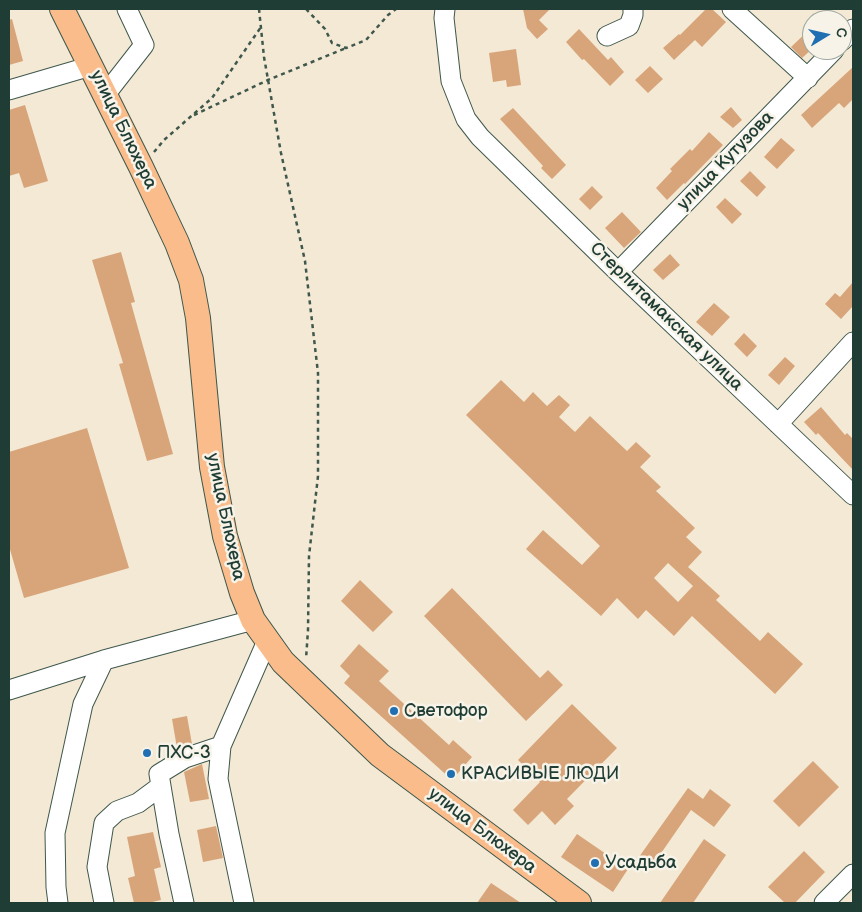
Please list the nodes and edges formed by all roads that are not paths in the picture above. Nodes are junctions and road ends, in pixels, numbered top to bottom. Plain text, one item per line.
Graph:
1 (62, 9) edge
2 (127, 9) edge
3 (445, 9) edge
4 (633, 9) edge
5 (732, 9) edge
6 (607, 36) dead end
7 (825, 60) edge
8 (91, 66) junction
9 (808, 78) junction
10 (9, 90) edge
11 (106, 95) junction
12 (618, 272) junction
13 (853, 342) edge
14 (778, 424) junction
15 (853, 495) edge
16 (253, 620) junction
17 (267, 641) junction
18 (104, 660) junction
19 (9, 690) edge
20 (221, 746) junction
21 (161, 786) junction
22 (853, 874) edge
23 (57, 895) edge
24 (576, 902) edge
25 (104, 903) edge
26 (184, 903) edge
27 (244, 903) edge
28 (824, 903) edge

1 - 8 main road, улица Блюхера
2 - 11 street
3 - 12 street, Стерлитамакская улица
4 - 6 street
5 - 9 street
7 - 9 street, улица Кутузова
8 - 10 street
8 - 11 main road, улица Блюхера
9 - 12 street, улица Кутузова
11 - 16 main road, улица Блюхера
12 - 14 street, Стерлитамакская улица
13 - 14 street
14 - 15 street, Стерлитамакская улица
16 - 17 main road, улица Блюхера
16 - 18 street
17 - 20 street
17 - 24 main road, улица Блюхера
18 - 19 street
18 - 23 street
20 - 21 street
20 - 27 street
21 - 25 street
21 - 26 street
22 - 28 street

